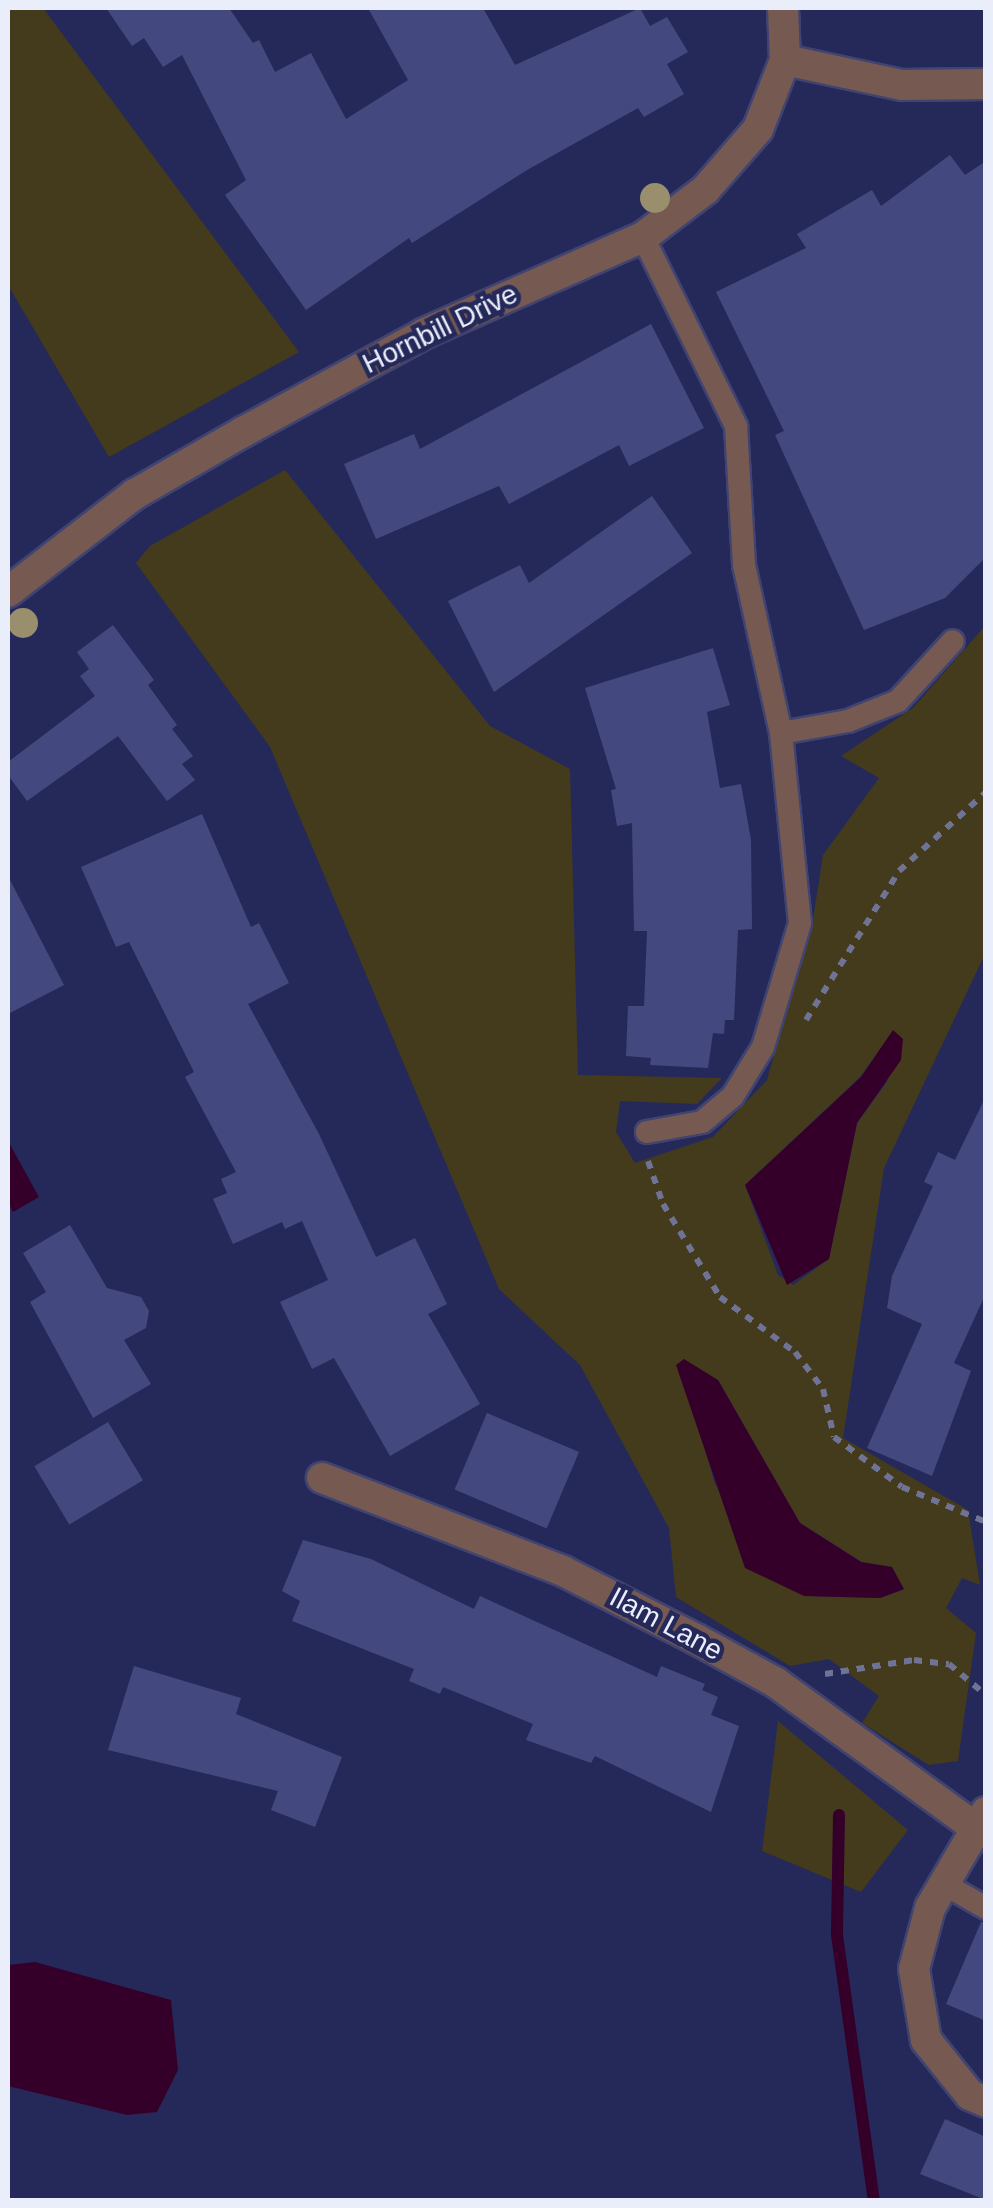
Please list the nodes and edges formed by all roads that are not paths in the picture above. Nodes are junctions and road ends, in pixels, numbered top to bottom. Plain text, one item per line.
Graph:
1 (783, 8) edge
2 (785, 60) junction
3 (986, 84) edge
4 (643, 236) junction
5 (8, 592) edge
6 (953, 641) dead end
7 (781, 733) junction
8 (647, 1132) road end
9 (322, 1478) dead end
10 (982, 1820) edge
11 (944, 1884) junction
12 (986, 1908) edge
13 (986, 2102) edge

1 - 2 street, Hornbill Drive
2 - 3 street
2 - 4 street, Hornbill Drive
4 - 5 street, Hornbill Drive
4 - 7 lane
6 - 7 lane
7 - 8 lane
9 - 10 street, Ilam Lane
10 - 11 street
11 - 12 lane
11 - 13 street

